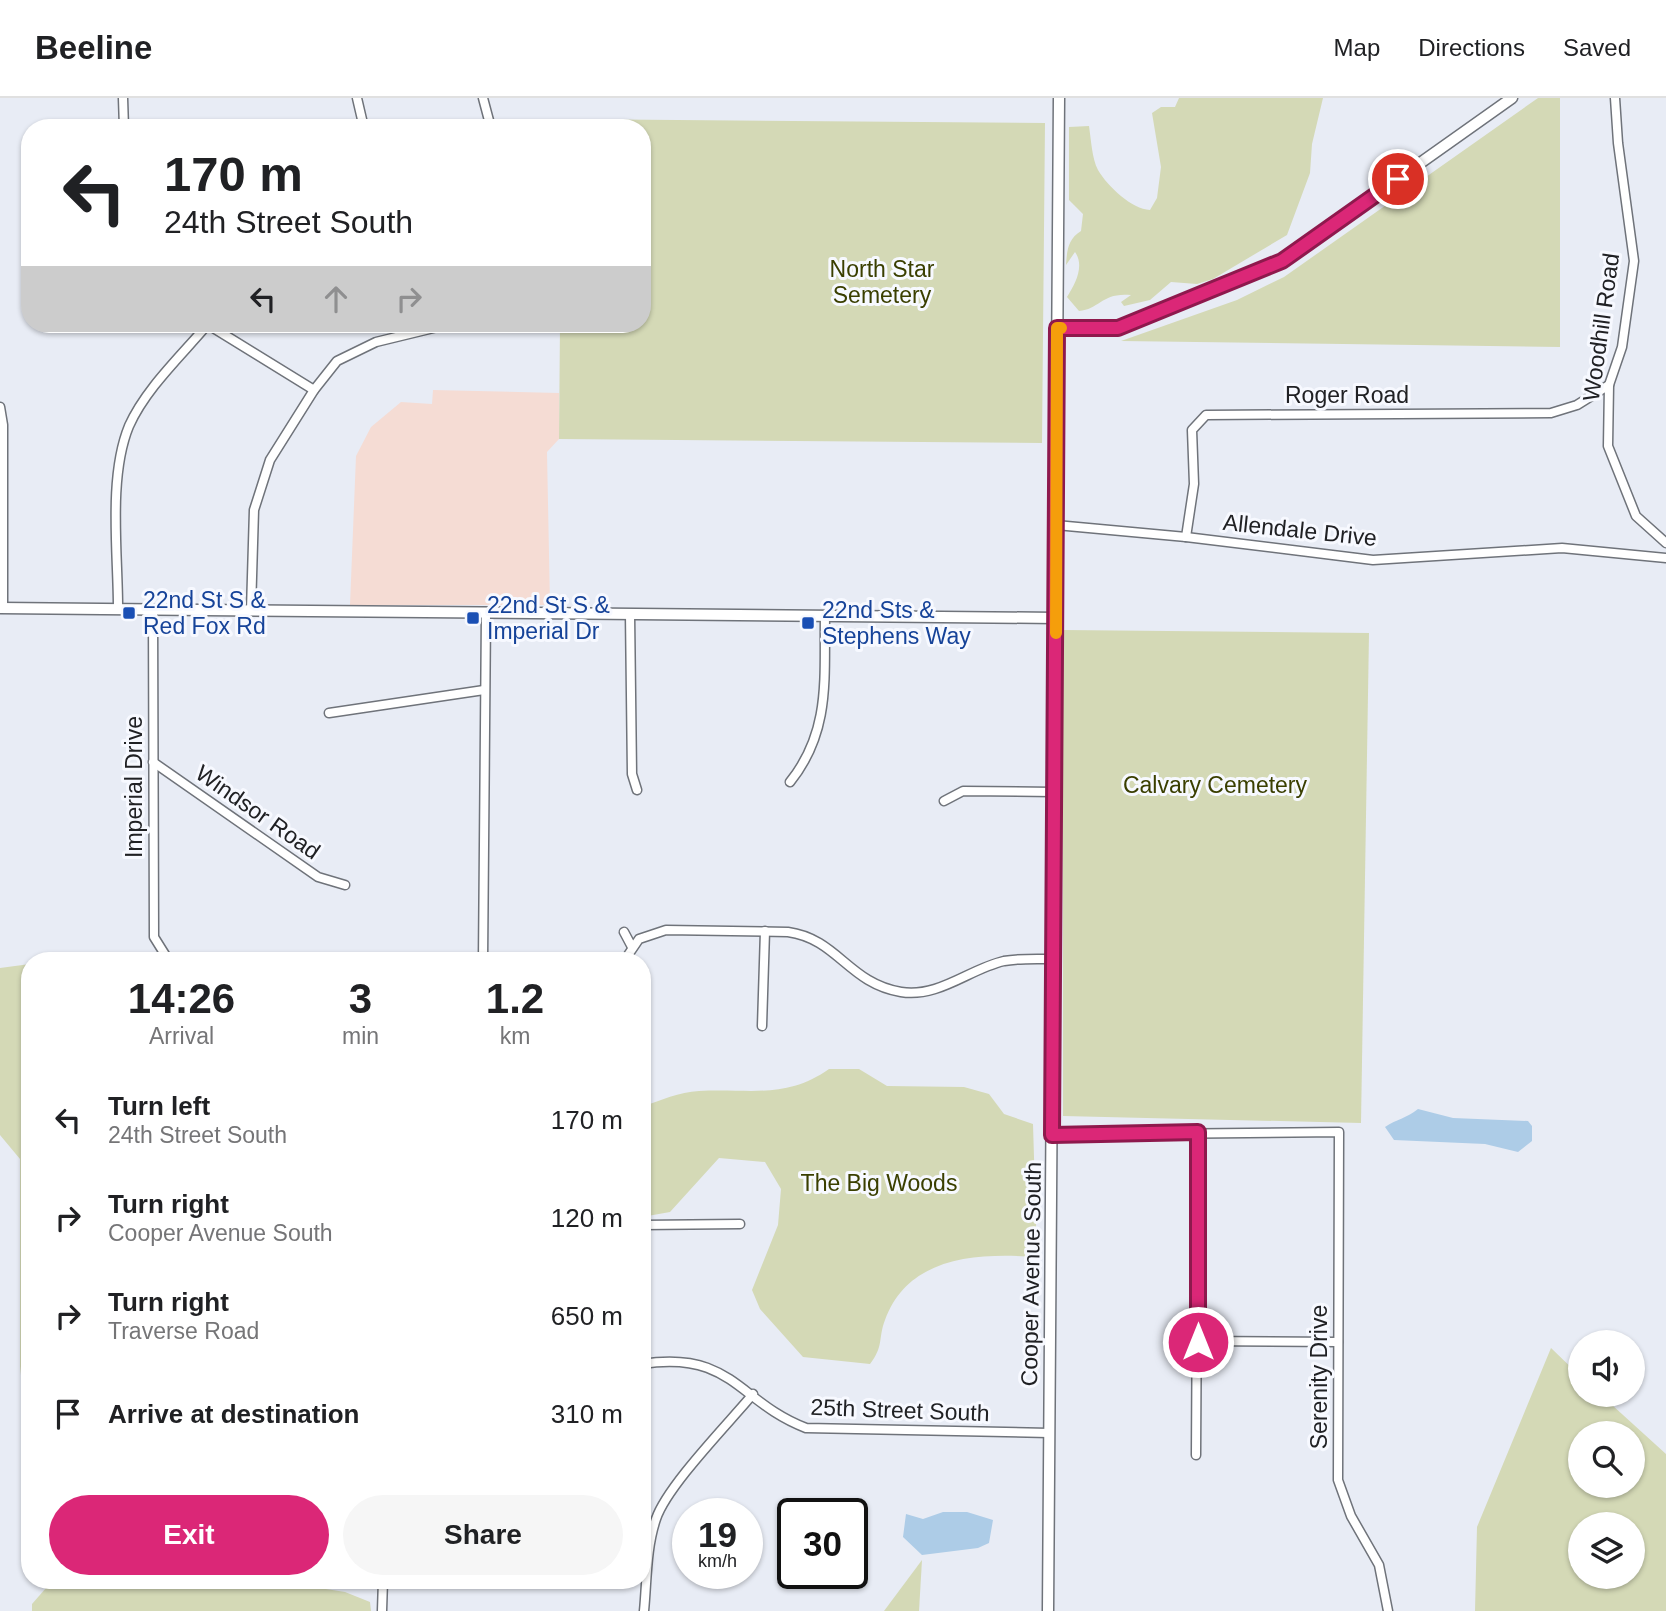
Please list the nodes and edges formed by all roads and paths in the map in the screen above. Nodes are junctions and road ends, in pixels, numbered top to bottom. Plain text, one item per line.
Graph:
1 (123, 98) edge
2 (358, 98) edge
3 (483, 98) edge
4 (1059, 98) edge
5 (1512, 98) edge
6 (1615, 98) edge
7 (124, 119) edge
8 (363, 119) edge
9 (489, 119) edge
10 (1057, 328) junction
11 (200, 333) edge
12 (222, 333) edge
13 (413, 333) edge
14 (1609, 385) junction
15 (314, 390) junction
16 (0, 407) edge
17 (1056, 525) junction
18 (1186, 537) junction
19 (1666, 543) edge
20 (1666, 558) edge
21 (118, 607) junction
22 (2, 608) edge
23 (153, 610) junction
24 (251, 610) junction
25 (486, 613) junction
26 (630, 614) junction
27 (825, 616) junction
28 (1056, 618) junction
29 (484, 690) junction
30 (329, 713) dead end
31 (153, 762) junction
32 (790, 782) dead end
33 (637, 790) dead end
34 (1054, 792) junction
35 (944, 801) dead end
36 (345, 885) dead end
37 (765, 931) junction
38 (624, 932) dead end
39 (632, 947) junction
40 (163, 952) edge
41 (483, 952) edge
42 (629, 952) edge
43 (1053, 959) junction
44 (762, 1026) dead end
45 (1198, 1132) junction
46 (1052, 1135) junction
47 (740, 1224) dead end
48 (651, 1225) edge
49 (1198, 1342) junction
50 (1338, 1342) junction
51 (651, 1363) edge
52 (753, 1394) junction
53 (1048, 1433) junction
54 (1196, 1455) dead end
55 (651, 1538) edge
56 (383, 1589) edge
57 (646, 1589) edge
58 (382, 1611) edge
59 (644, 1611) edge
60 (1048, 1611) edge
61 (1388, 1611) edge

1 - 7 street
2 - 8 street
3 - 9 street
4 - 10 street, Cooper Avenue South
5 - 10 street
6 - 14 street, Woodhill Road
10 - 17 street, Cooper Avenue South
11 - 21 street
12 - 15 street
13 - 15 street
14 - 18 street, Roger Road
14 - 19 street, Woodhill Road
15 - 24 street
16 - 22 street
17 - 18 street, Allendale Drive
17 - 28 street, Cooper Avenue South
18 - 20 street, Allendale Drive
21 - 22 street
21 - 23 street
23 - 24 street
23 - 31 street, Imperial Drive
24 - 25 street
25 - 26 street
25 - 29 street
26 - 27 street
26 - 33 street
27 - 28 street
27 - 32 street
28 - 34 street, Cooper Avenue South
29 - 30 street
29 - 41 street
31 - 36 street, Windsor Road
31 - 40 street, Imperial Drive
34 - 35 street
34 - 43 street, Cooper Avenue South
37 - 39 street
37 - 43 street
37 - 44 street
38 - 39 street
39 - 42 street
43 - 46 street, Cooper Avenue South
45 - 46 street
45 - 49 street
45 - 50 street, Serenity Drive
46 - 53 street, Cooper Avenue South
47 - 48 street
49 - 50 street
49 - 54 street
50 - 61 street, Serenity Drive
51 - 52 street, 25th Street South
52 - 53 street, 25th Street South
52 - 55 street
53 - 60 street, Cooper Avenue South
56 - 58 street
57 - 59 street

